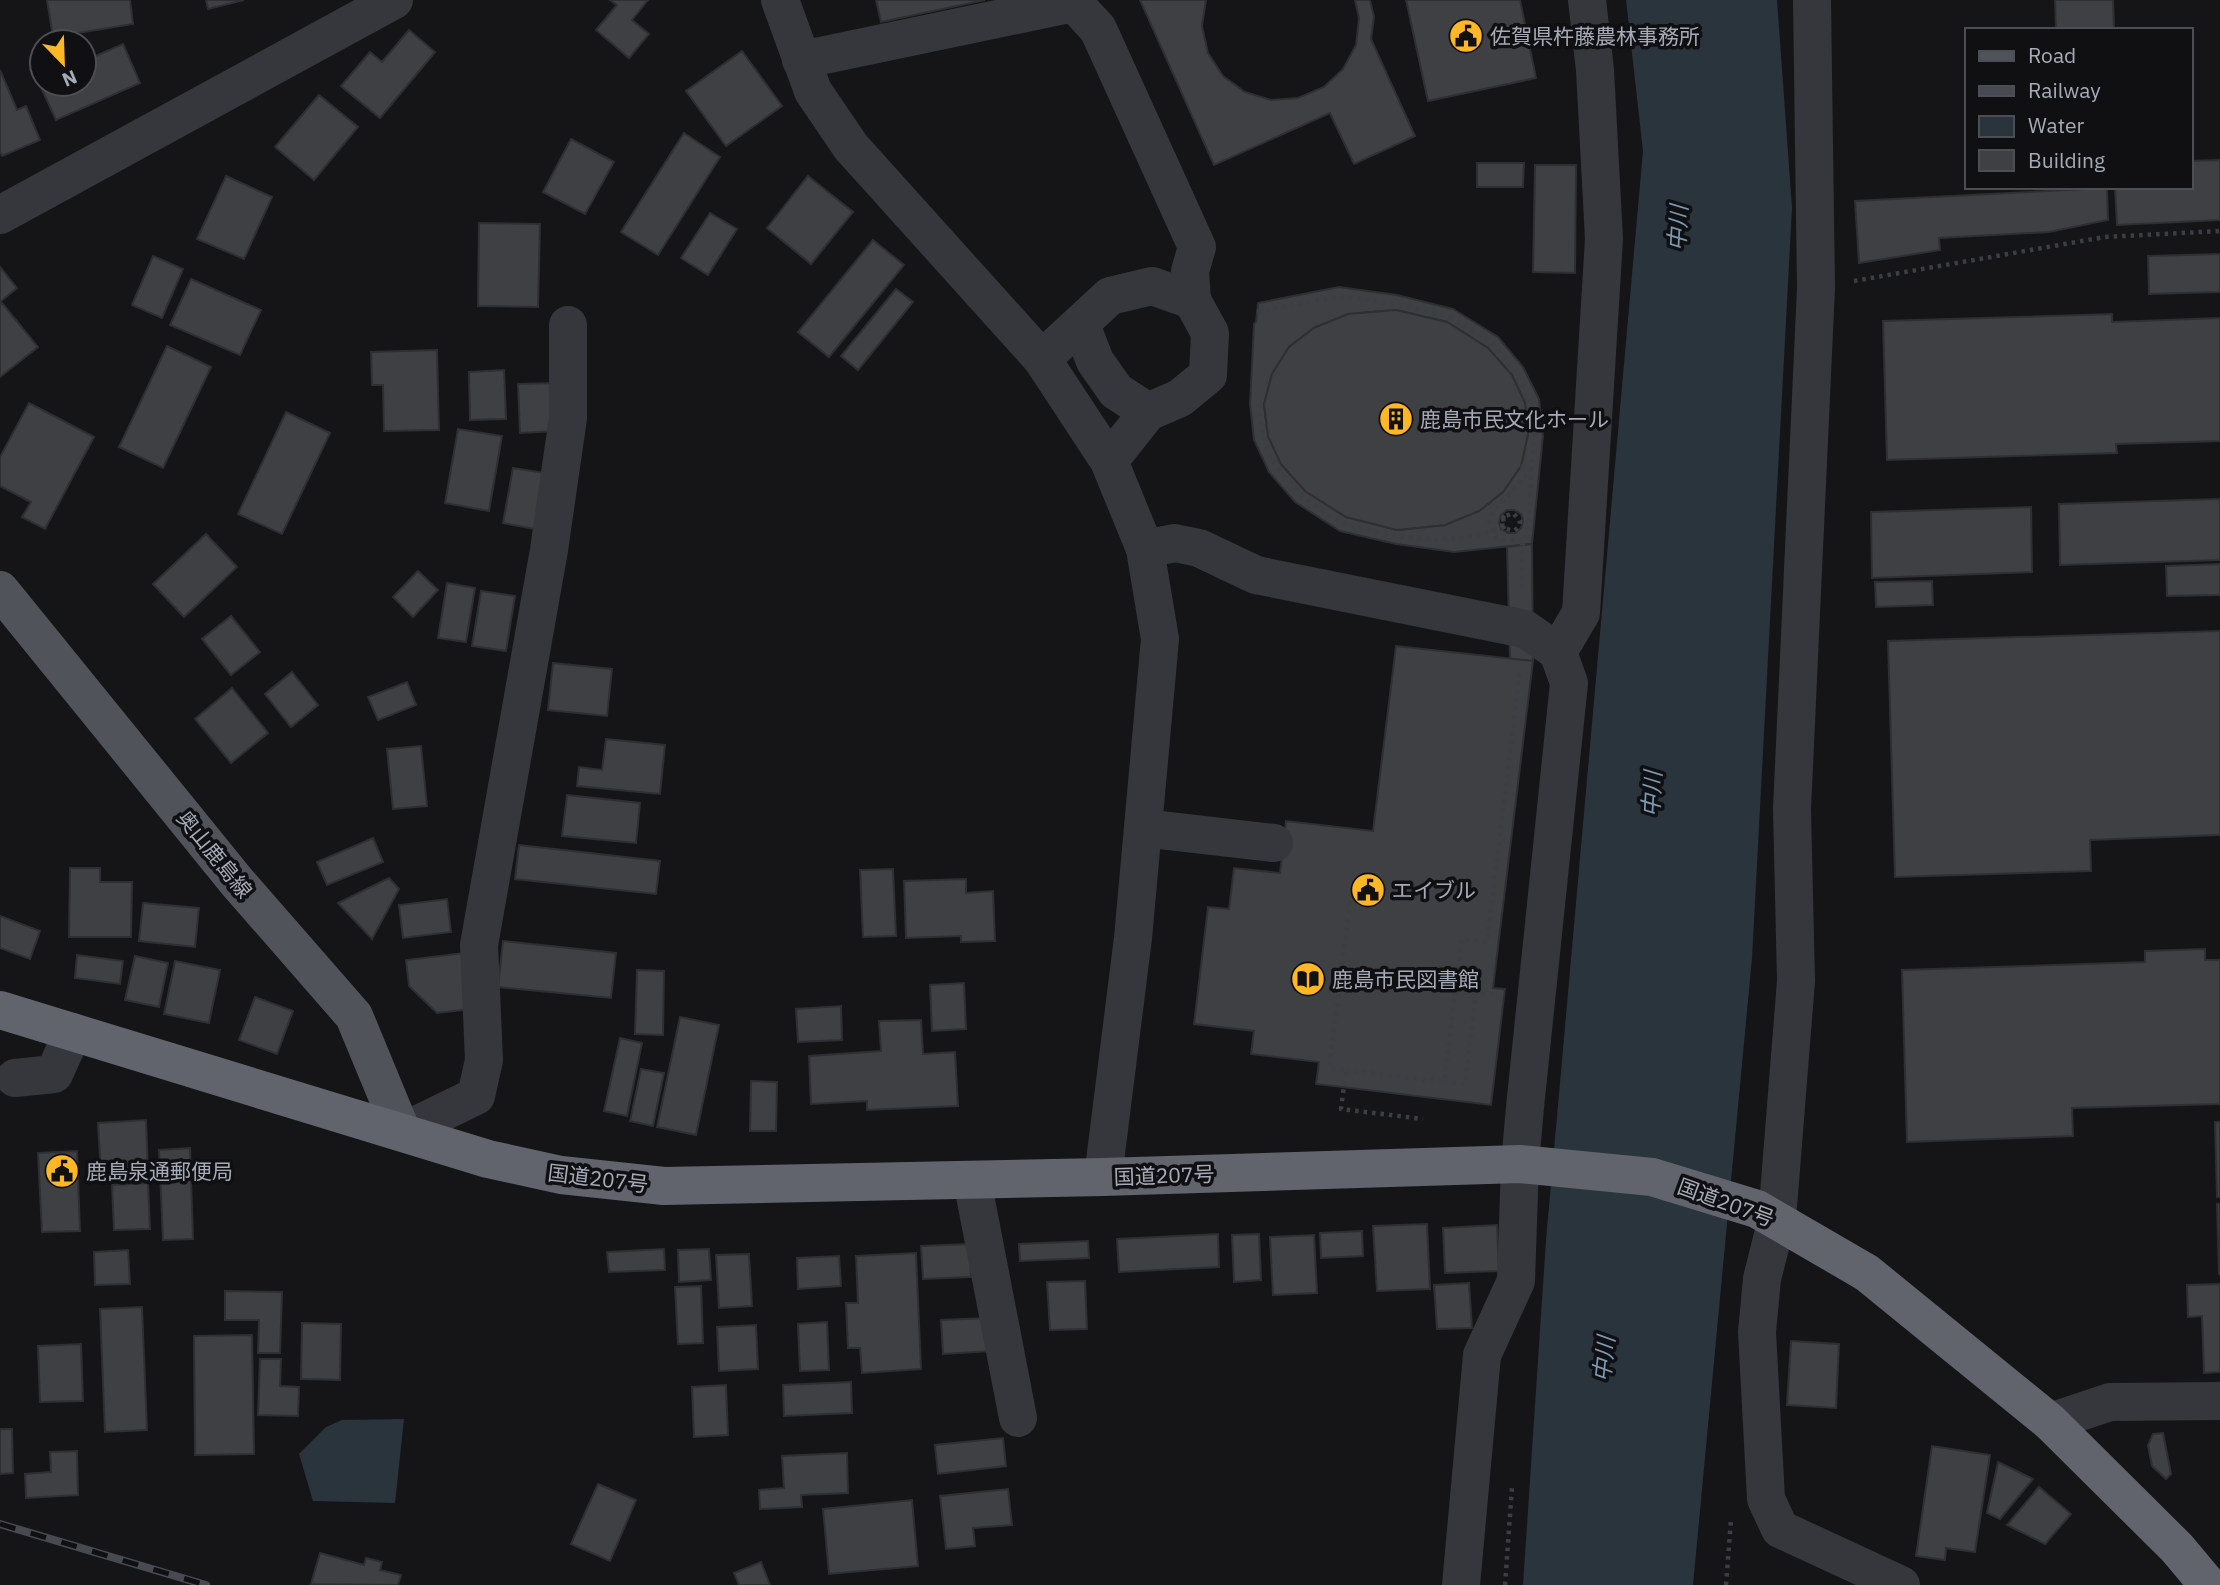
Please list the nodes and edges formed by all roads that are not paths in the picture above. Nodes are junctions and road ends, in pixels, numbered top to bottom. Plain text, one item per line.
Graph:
1 (394, 0) edge
2 (780, 0) edge
3 (1587, 0) edge
4 (1812, 0) edge
5 (801, 60) junction
6 (0, 215) edge
7 (1192, 300) junction
8 (568, 325) dead end
9 (1081, 325) junction
10 (1042, 359) junction
11 (1148, 412) junction
12 (1109, 461) junction
13 (1145, 550) junction
14 (0, 590) edge
15 (1539, 656) junction
16 (1143, 828) junction
17 (1274, 843) dead end
18 (0, 1010) edge
19 (73, 1032) junction
20 (15, 1078) dead end
21 (402, 1132) junction
22 (1530, 1165) junction
23 (1103, 1177) junction
24 (972, 1180) junction
25 (1767, 1214) junction
26 (2220, 1401) edge
27 (1018, 1418) dead end
28 (2050, 1422) junction
29 (1461, 1585) edge
30 (1901, 1585) edge
31 (2208, 1585) edge

1 - 6 street
2 - 5 street
3 - 15 street
4 - 25 street
5 - 7 street
5 - 10 street
7 - 9 street
7 - 11 street
8 - 21 street
9 - 10 street
9 - 11 street
10 - 12 street
11 - 12 street
12 - 13 street
13 - 15 street
13 - 16 street
14 - 21 main road, 奥山鹿島線
15 - 22 street
16 - 17 street
16 - 23 street
18 - 19 highway, 国道207号
19 - 20 street
19 - 21 highway, 国道207号
21 - 24 highway, 国道207号
22 - 23 highway, 国道207号
22 - 25 highway, 国道207号
22 - 29 street
23 - 24 highway, 国道207号
24 - 27 street
25 - 28 highway, 国道207号
25 - 30 street
26 - 28 street
28 - 31 highway, 国道207号

